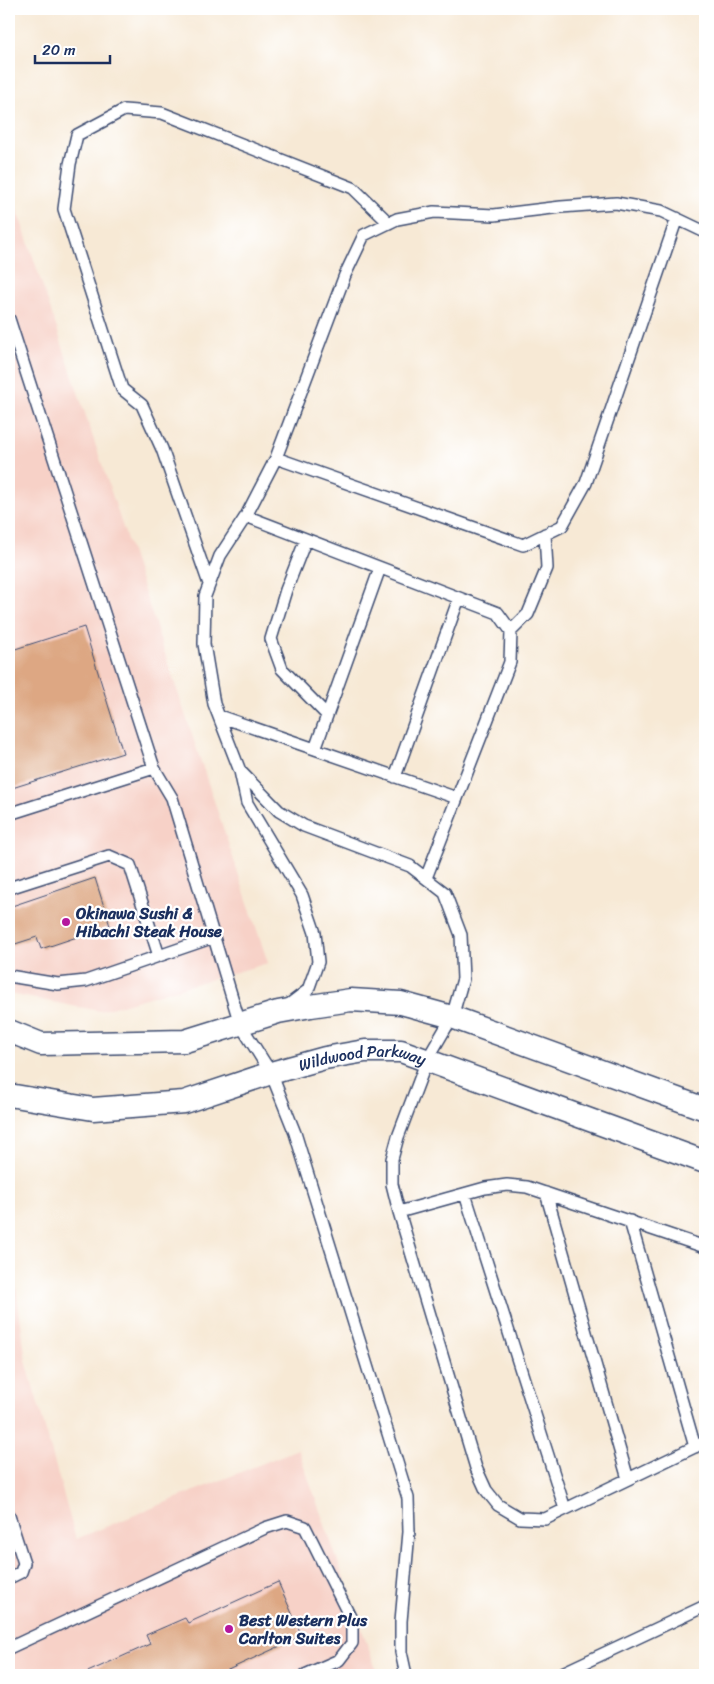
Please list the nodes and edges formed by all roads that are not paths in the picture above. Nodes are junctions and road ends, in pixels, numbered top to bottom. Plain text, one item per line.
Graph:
1 (677, 218) junction
2 (389, 223) junction
3 (705, 232) edge
4 (9, 319) edge
5 (276, 458) junction
6 (246, 516) junction
7 (545, 534) junction
8 (306, 539) junction
9 (380, 568) junction
10 (210, 584) junction
11 (459, 598) junction
12 (511, 631) junction
13 (327, 715) junction
14 (219, 716) junction
15 (315, 749) junction
16 (154, 768) junction
17 (240, 771) junction
18 (395, 777) junction
19 (457, 798) junction
20 (9, 814) edge
21 (426, 878) junction
22 (9, 888) edge
23 (214, 937) junction
24 (159, 956) junction
25 (9, 976) edge
26 (278, 1012) junction
27 (452, 1016) junction
28 (240, 1024) junction
29 (9, 1031) edge
30 (427, 1060) junction
31 (271, 1073) junction
32 (9, 1094) edge
33 (705, 1109) edge
34 (705, 1162) edge
35 (546, 1193) junction
36 (465, 1194) junction
37 (399, 1212) junction
38 (630, 1222) junction
39 (705, 1247) edge
40 (700, 1445) edge
41 (628, 1479) junction
42 (565, 1509) junction
43 (9, 1516) edge
44 (9, 1578) edge
45 (705, 1606) edge
46 (9, 1648) edge
47 (305, 1675) edge
48 (406, 1675) edge
49 (558, 1675) edge

1 - 2 lane
1 - 3 lane
1 - 7 lane
2 - 5 lane
2 - 10 lane
4 - 16 lane
5 - 6 lane
5 - 7 lane
6 - 8 lane
6 - 10 lane
7 - 12 lane
8 - 9 lane
8 - 13 lane
9 - 11 lane
9 - 13 lane
10 - 14 lane
11 - 12 lane
11 - 18 lane
12 - 19 lane
13 - 15 lane
14 - 15 lane
14 - 17 lane
15 - 18 lane
16 - 20 lane
16 - 23 lane
17 - 21 lane
17 - 26 lane
18 - 19 lane
19 - 21 lane
21 - 27 lane
22 - 24 lane
23 - 24 lane
23 - 28 lane
24 - 25 lane
26 - 27 street
26 - 28 street
27 - 30 lane
27 - 33 street
28 - 29 street
28 - 31 lane
30 - 31 street, Wildwood Parkway
30 - 34 street, Wildwood Parkway
30 - 37 lane
31 - 32 street, Wildwood Parkway
31 - 48 lane
35 - 36 lane
35 - 38 lane
35 - 41 lane
36 - 37 lane
36 - 42 lane
37 - 42 lane
38 - 39 lane
38 - 40 lane
40 - 41 lane
41 - 42 lane
43 - 44 lane
45 - 49 lane
46 - 47 lane

